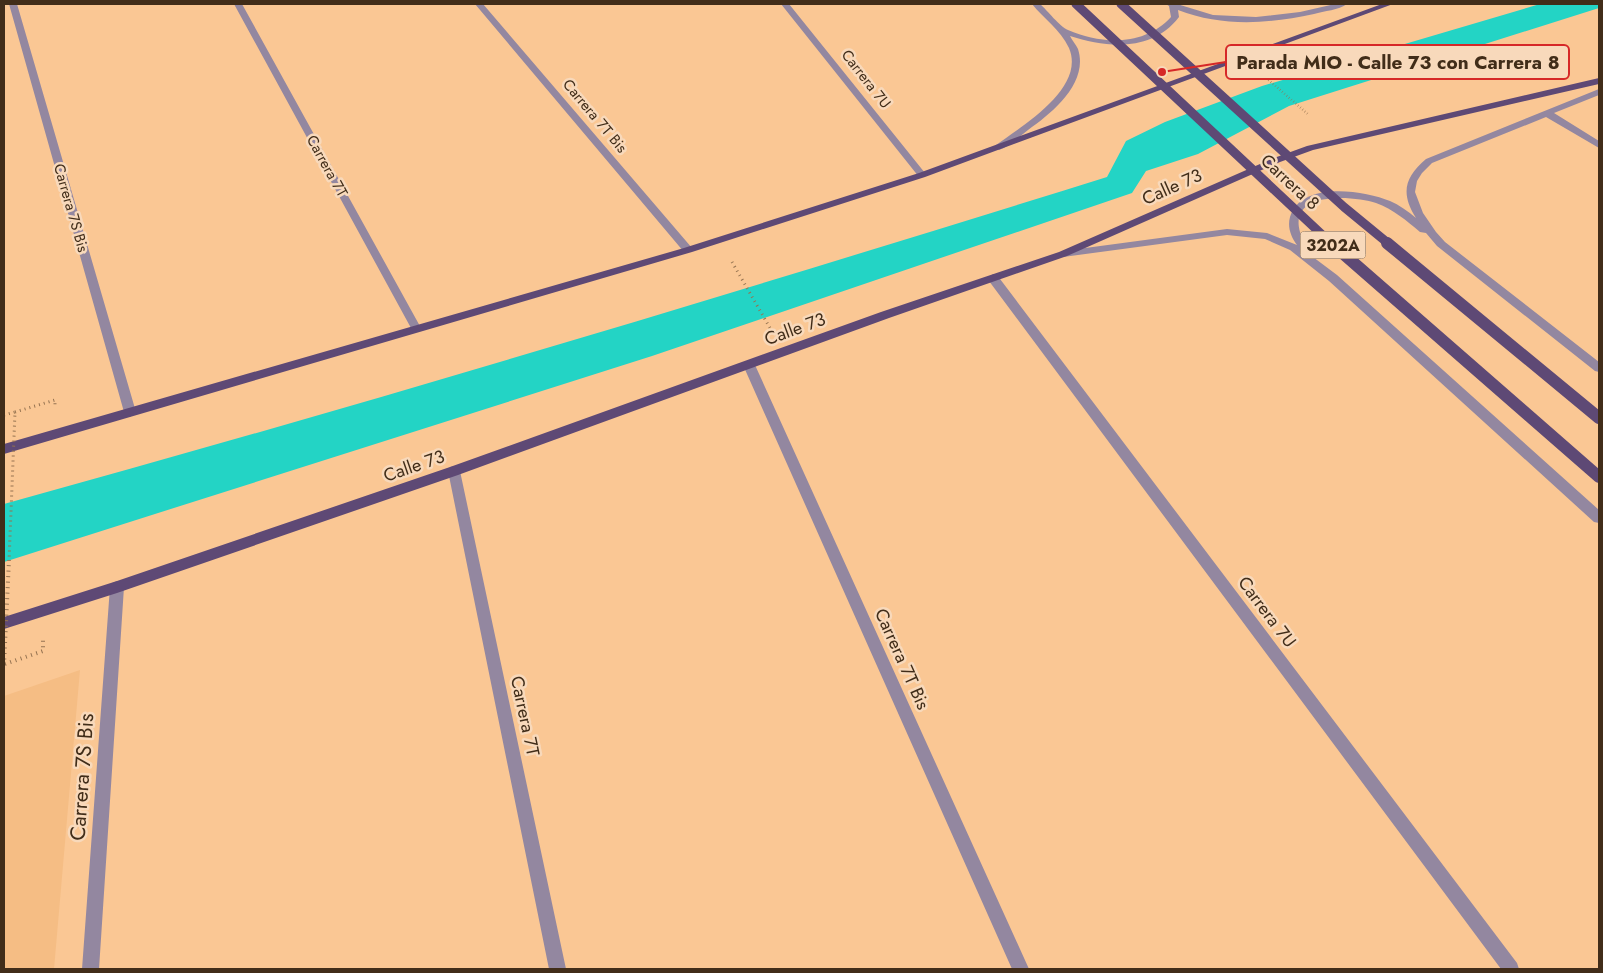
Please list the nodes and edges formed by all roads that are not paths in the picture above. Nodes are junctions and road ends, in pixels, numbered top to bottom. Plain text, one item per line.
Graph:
1 (13, 4) edge
2 (238, 4) edge
3 (478, 4) edge
4 (785, 4) edge
5 (1036, 4) edge
6 (1076, 4) edge
7 (1121, 4) edge
8 (1171, 4) edge
9 (1343, 4) edge
10 (1389, 4) edge
11 (1063, 31) junction
12 (1599, 81) edge
13 (1599, 92) edge
14 (1547, 113) junction
15 (1599, 145) edge
16 (999, 147) junction
17 (922, 175) junction
18 (1441, 244) junction
19 (688, 250) junction
20 (1063, 254) junction
21 (993, 278) junction
22 (1333, 278) junction
23 (416, 328) junction
24 (748, 365) junction
25 (1599, 368) edge
26 (130, 412) junction
27 (1599, 418) edge
28 (4, 449) edge
29 (454, 470) junction
30 (1599, 477) edge
31 (1599, 518) edge
32 (117, 587) junction
33 (4, 623) edge
34 (90, 969) edge
35 (558, 969) edge
36 (1021, 969) edge
37 (1511, 969) edge

1 - 26 street, Carrera 7S Bis
2 - 23 street, Carrera 7T
3 - 19 street, Carrera 7T Bis
4 - 17 street, Carrera 7U
5 - 11 street
6 - 30 main road, Carrera 8 / 3202A, bridge
7 - 27 main road, Carrera 8 / 3202A, bridge
8 - 9 street
8 - 11 street
10 - 16 main road
11 - 16 street
12 - 20 main road, Calle 73
13 - 14 street
14 - 15 street
14 - 18 street
16 - 17 main road
17 - 19 main road
18 - 22 street
18 - 25 street
19 - 23 main road
20 - 21 main road, Calle 73
20 - 22 street
21 - 24 main road, Calle 73
21 - 37 street, Carrera 7U
22 - 31 street
23 - 26 main road
24 - 29 main road, Calle 73
24 - 36 street, Carrera 7T Bis
26 - 28 main road
29 - 32 main road, Calle 73
29 - 35 street, Carrera 7T
32 - 33 main road, Calle 73
32 - 34 street, Carrera 7S Bis

